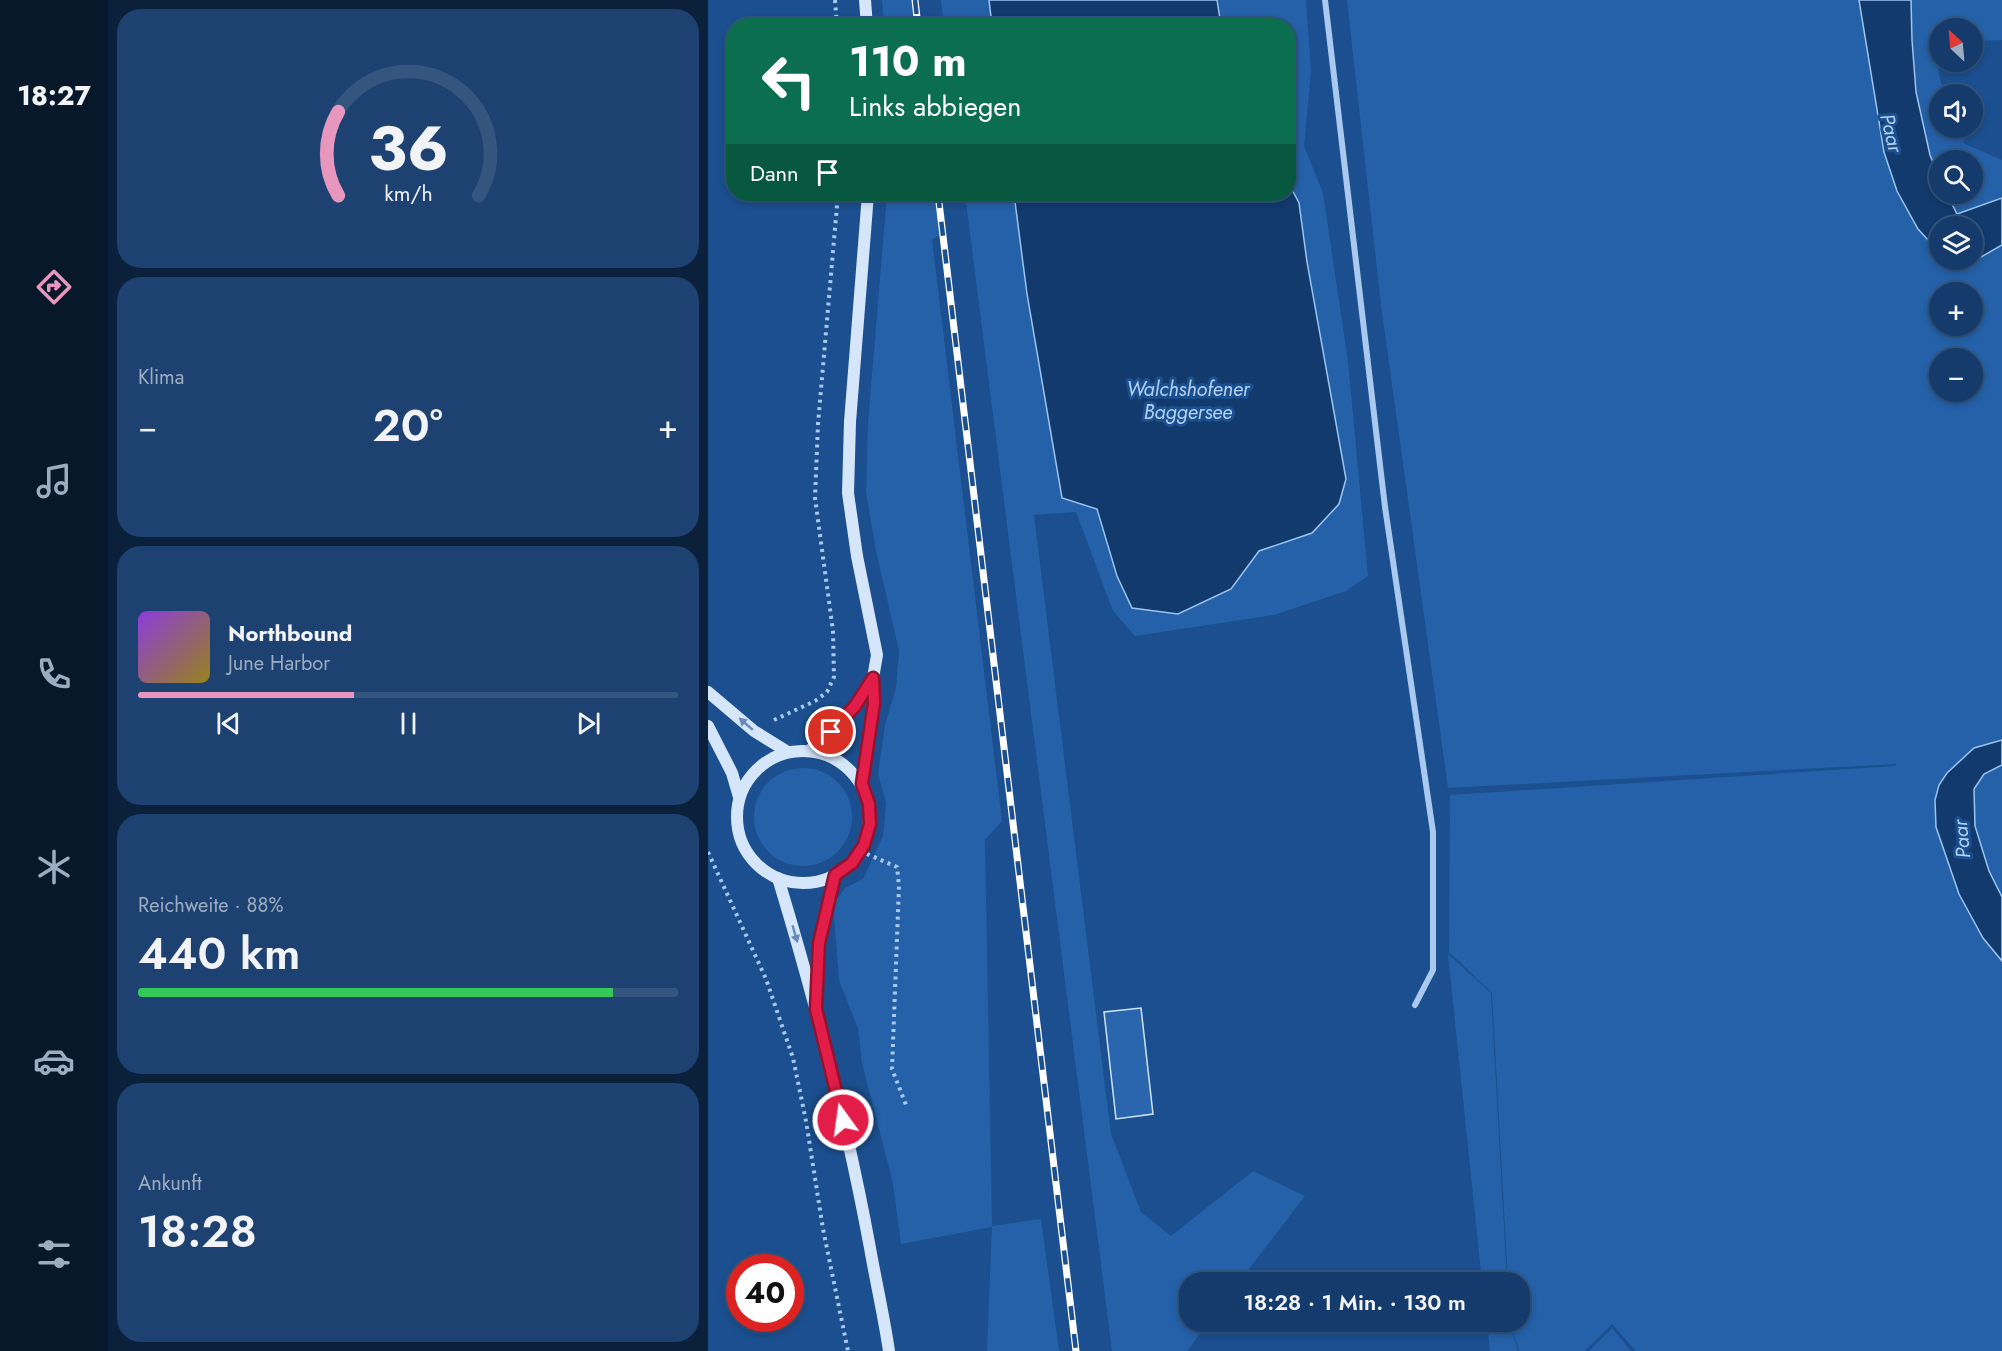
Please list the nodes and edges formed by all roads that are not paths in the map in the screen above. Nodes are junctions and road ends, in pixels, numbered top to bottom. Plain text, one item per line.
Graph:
1 (865, 0) edge
2 (1324, 0) edge
3 (866, 18) edge
4 (867, 201) edge
5 (873, 678) junction
6 (708, 692) edge
7 (708, 726) edge
8 (810, 750) junction
9 (788, 752) junction
10 (862, 784) junction
11 (739, 797) junction
12 (835, 875) junction
13 (778, 878) junction
14 (1415, 1005) dead end
15 (816, 1009) junction
16 (889, 1351) edge

1 - 3 street
2 - 14 street
4 - 5 street
5 - 8 street
5 - 10 street
9 -> 6 street
7 - 11 street
8 - 9 street
8 - 10 street
9 - 11 street
10 - 12 street
11 - 13 street
12 - 13 street
12 - 15 street
13 -> 15 street
15 - 16 street

